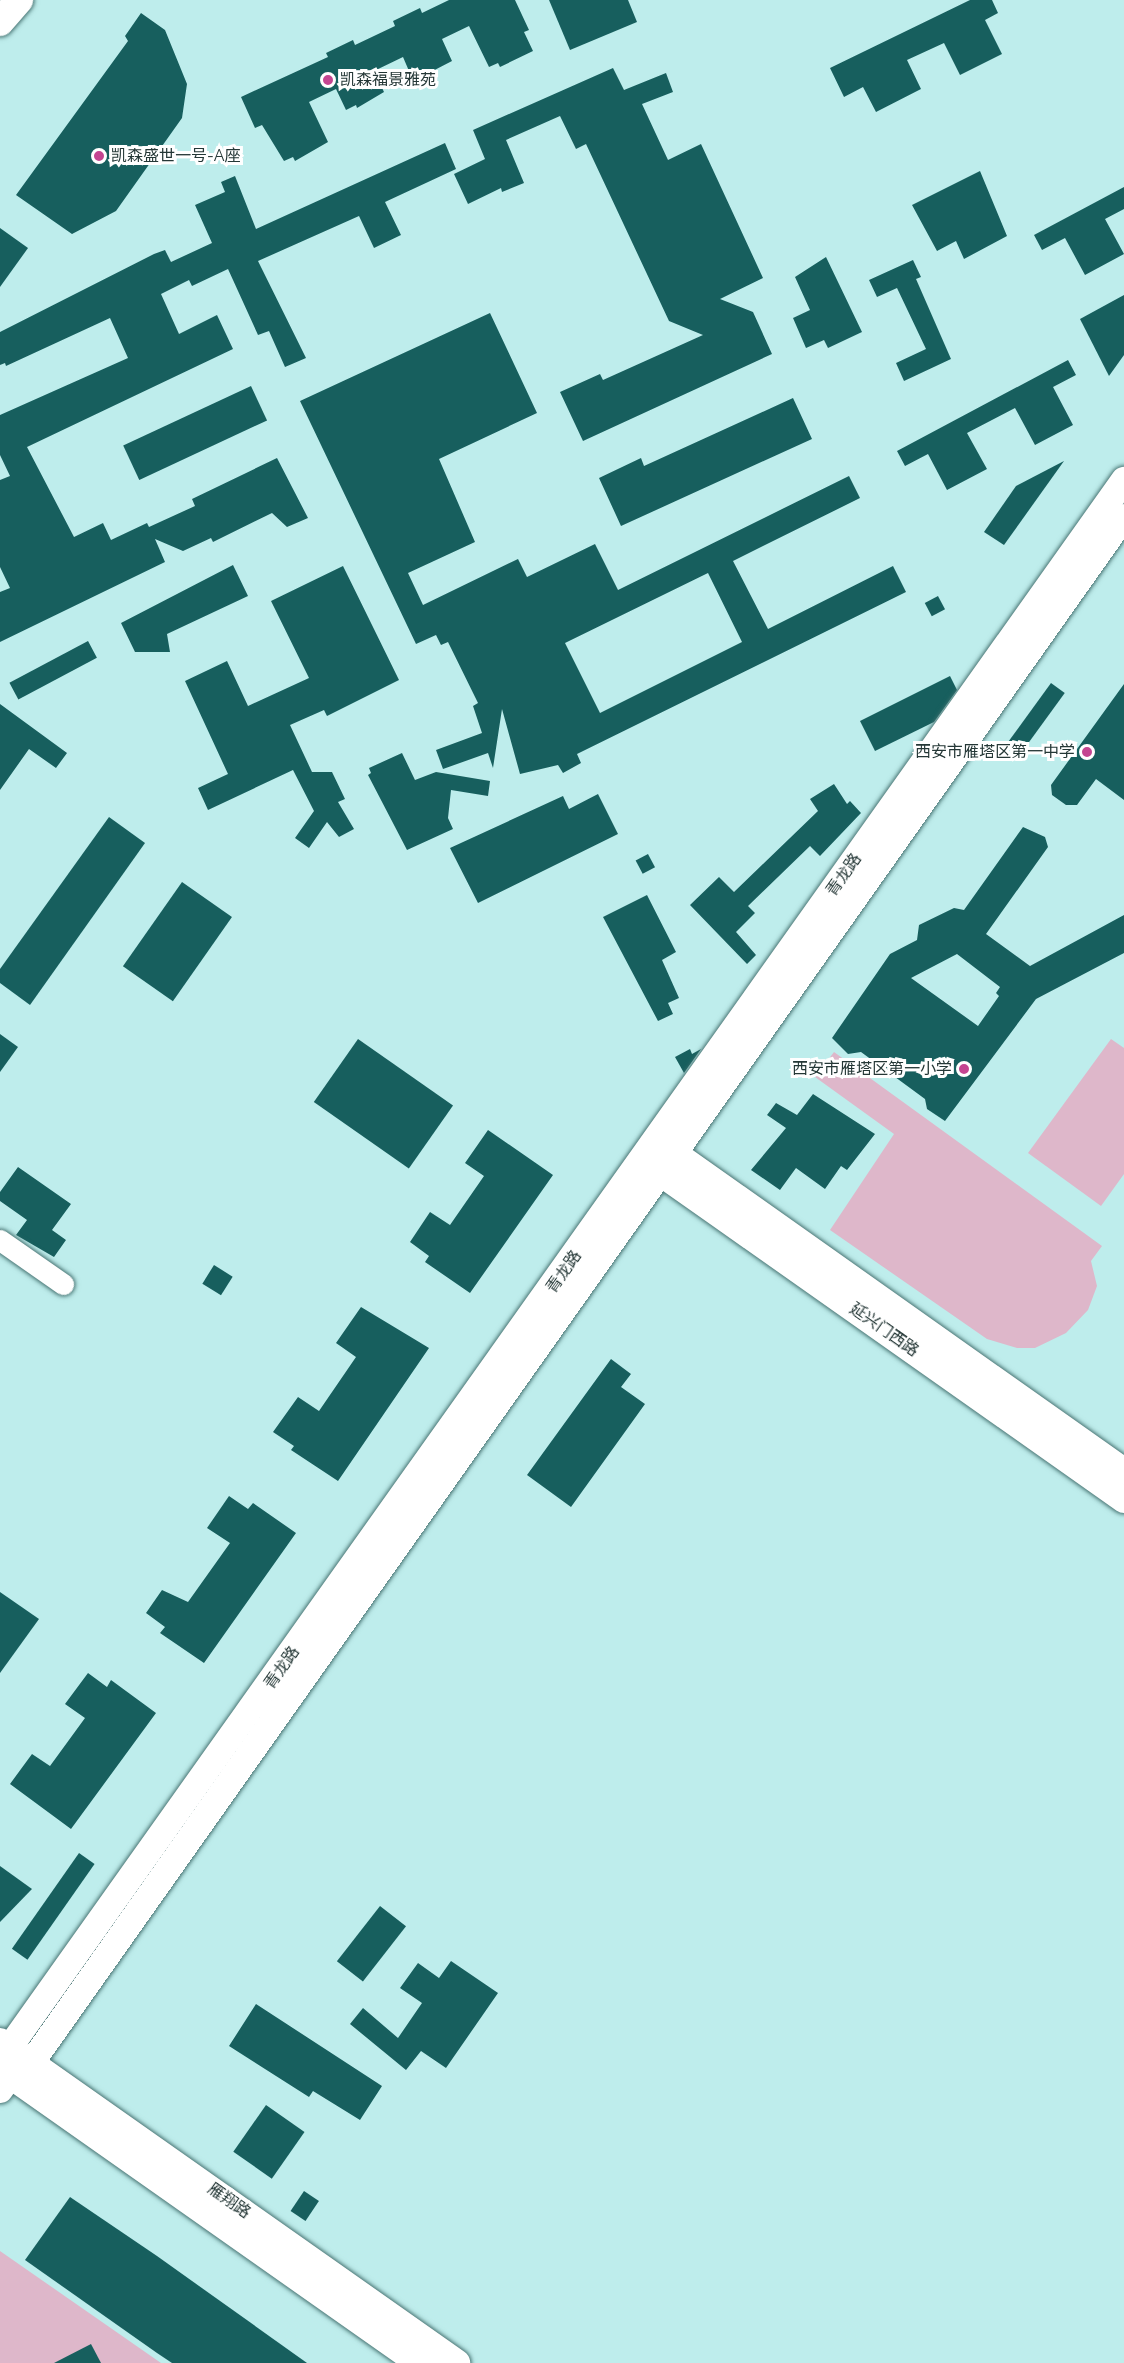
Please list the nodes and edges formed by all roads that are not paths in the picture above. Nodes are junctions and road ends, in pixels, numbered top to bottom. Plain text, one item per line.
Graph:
1 (20, 0) edge
2 (0, 22) edge
3 (1124, 480) edge
4 (1124, 517) edge
5 (658, 1156) junction
6 (0, 1239) edge
7 (63, 1284) dead end
8 (1124, 1472) edge
9 (1124, 1500) edge
10 (8, 2065) edge
11 (420, 2363) edge
12 (456, 2363) edge

1 - 2 main road
3 - 5 street, 青龙路
4 - 5 street, 青龙路
5 - 8 street, 延兴门西路
5 - 9 street, 延兴门西路
5 - 10 street, 青龙路
6 - 7 street
10 - 11 main road, 雁翔路
10 - 12 main road, 雁翔路

